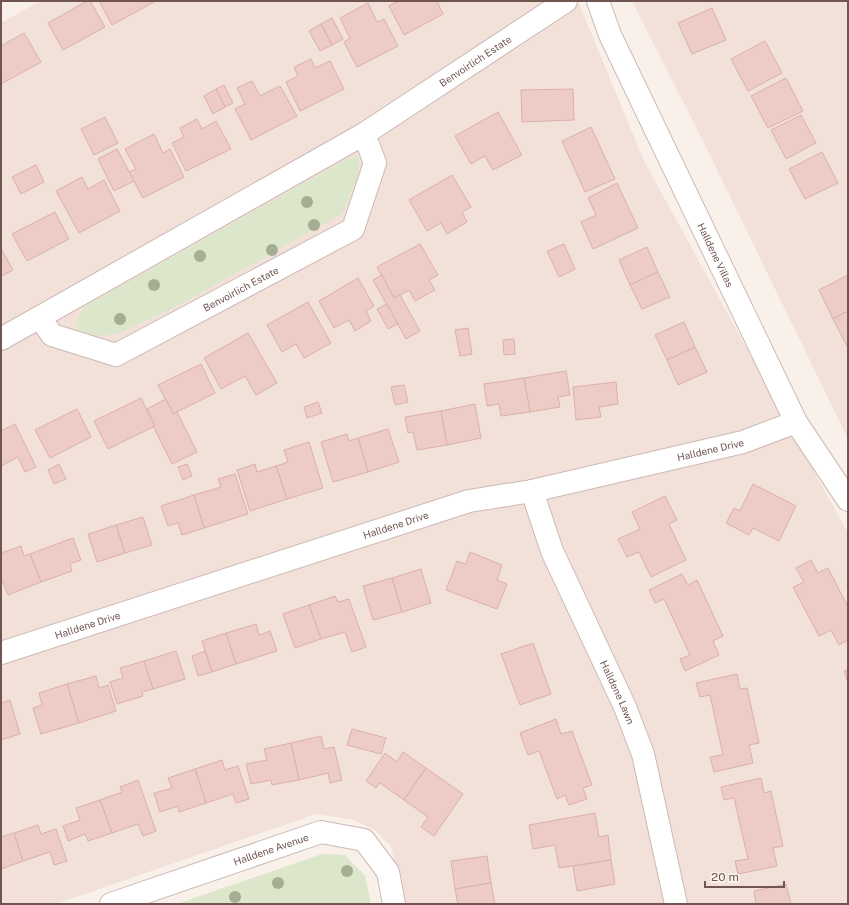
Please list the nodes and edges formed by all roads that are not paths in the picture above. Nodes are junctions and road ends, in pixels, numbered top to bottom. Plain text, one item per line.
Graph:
1 (566, 1) edge
2 (598, 1) edge
3 (364, 134) junction
4 (40, 318) junction
5 (1, 339) edge
6 (796, 422) junction
7 (532, 491) junction
8 (848, 500) edge
9 (1, 653) edge
10 (111, 904) edge
11 (394, 904) edge
12 (676, 904) edge

1 - 3 street, Benvoirlich Estate
2 - 6 street, Halldene Villas
3 - 4 street, Benvoirlich Estate
3 - 4 street, Benvoirlich Estate
4 - 5 street, Benvoirlich Estate
6 - 7 street, Halldene Drive
6 - 8 street, Halldene Villas
7 - 9 street, Halldene Drive
7 - 12 street, Halldene Lawn
10 - 11 street, Halldene Avenue

